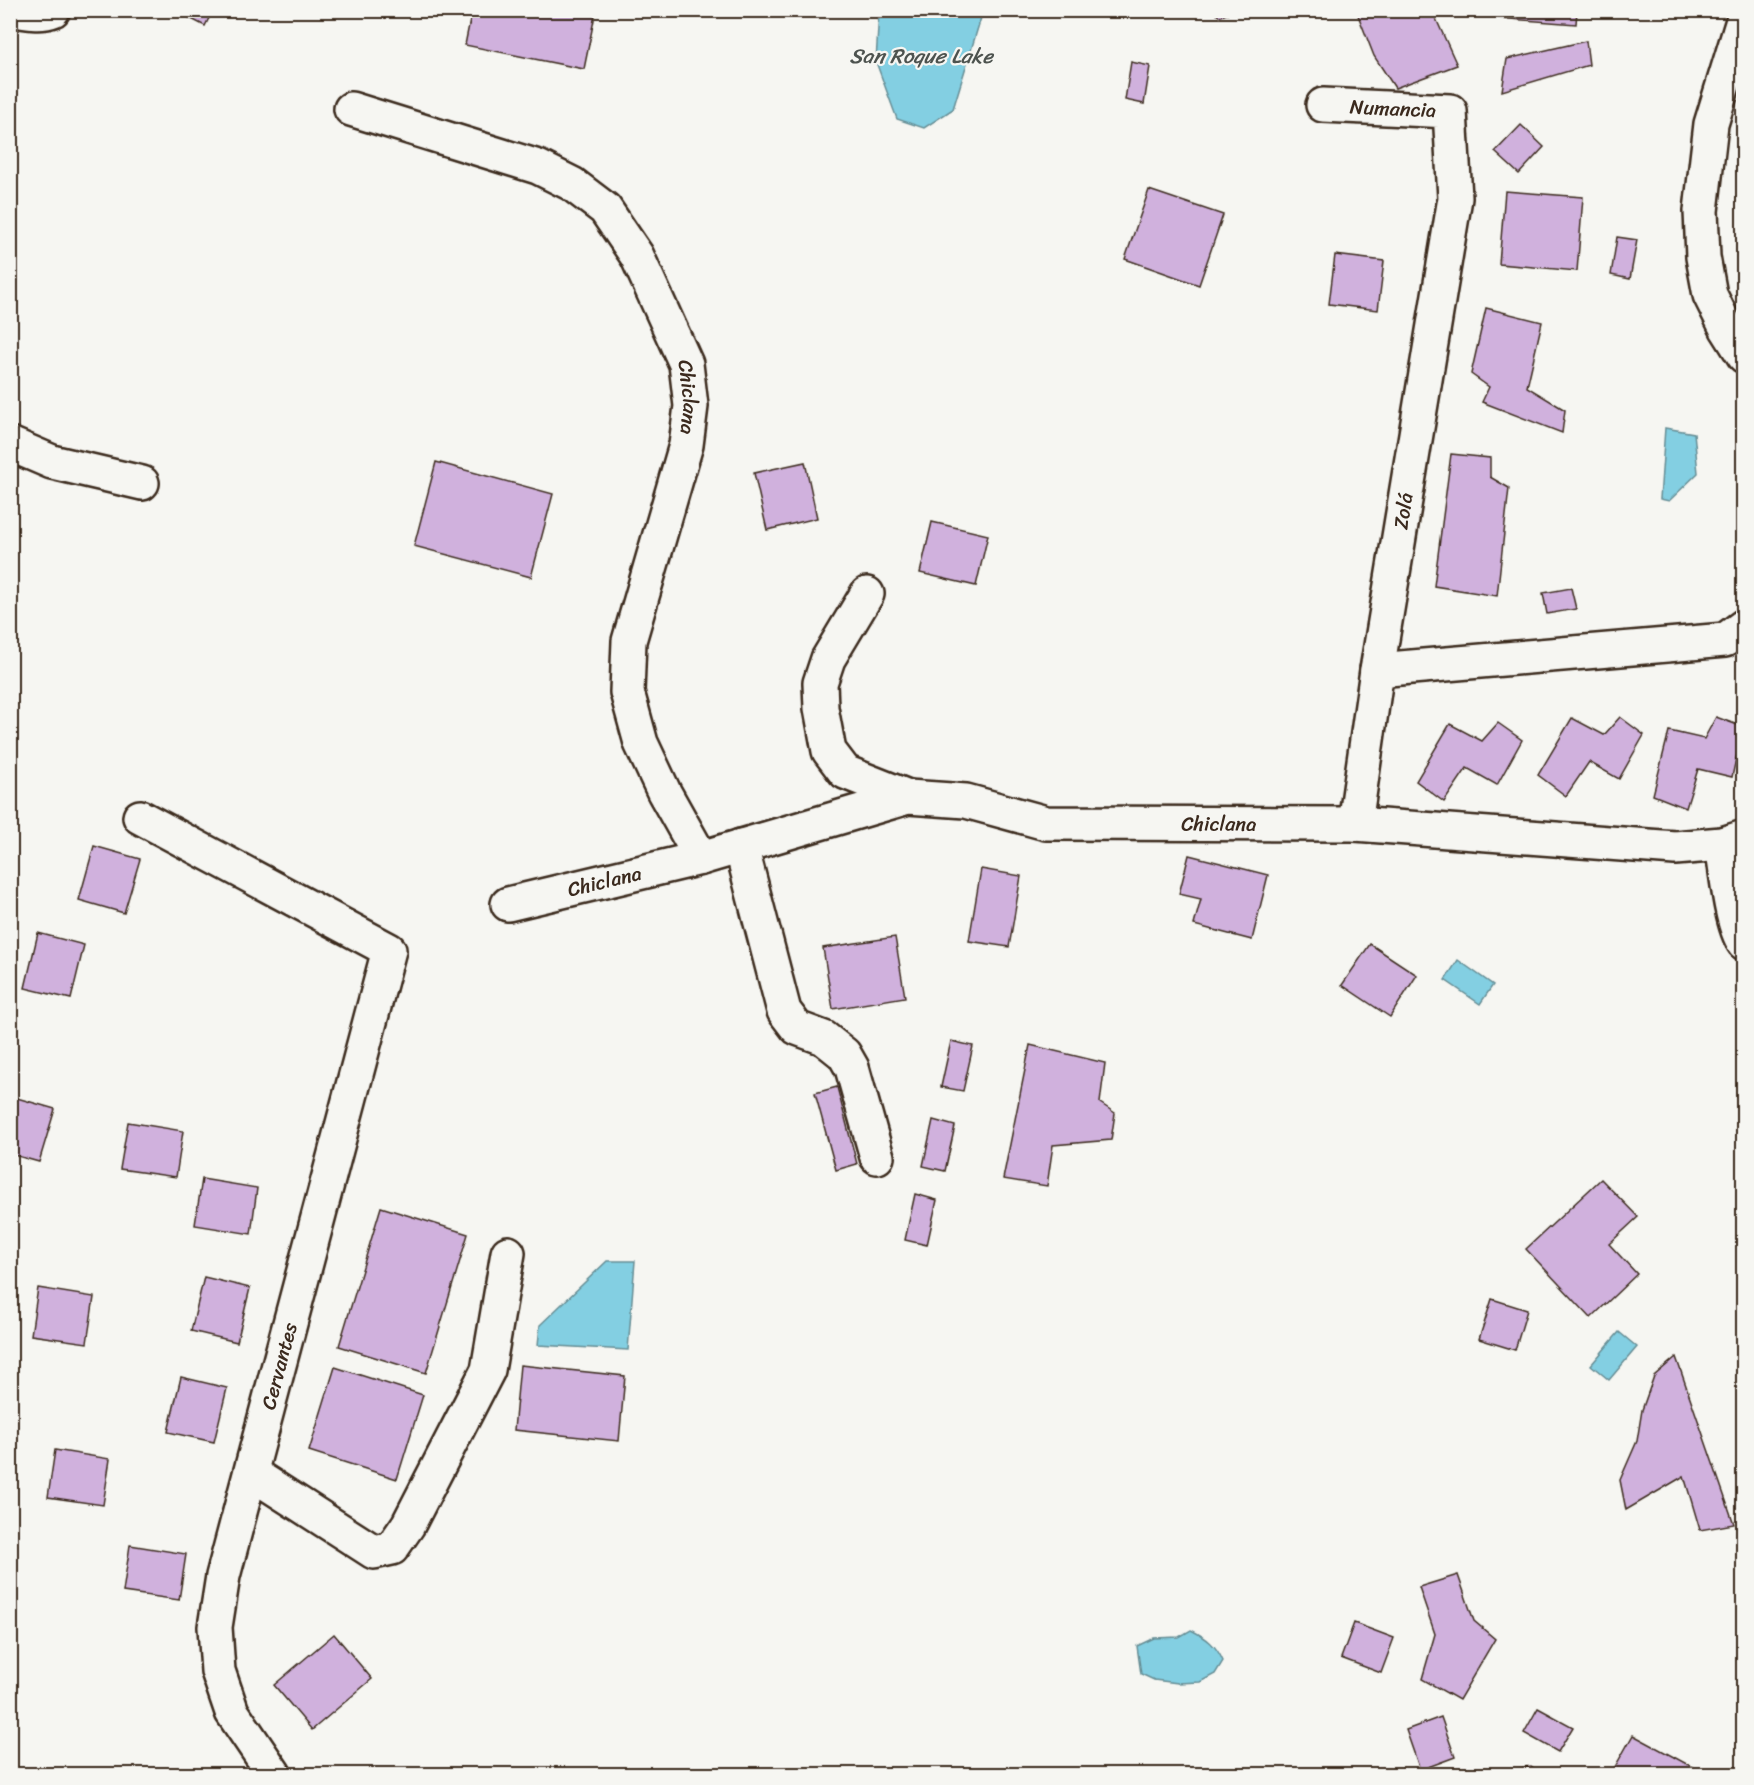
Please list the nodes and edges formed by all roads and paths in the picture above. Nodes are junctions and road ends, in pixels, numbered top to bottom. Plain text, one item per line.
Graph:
1 (15, 10) edge
2 (53, 10) edge
3 (1743, 17) edge
4 (1323, 105) dead end
5 (351, 109) dead end
6 (1455, 198) joint
7 (1743, 356) edge
8 (10, 444) edge
9 (142, 483) dead end
10 (867, 594) dead end
11 (1743, 626) edge
12 (1377, 670) junction
13 (908, 797) junction
14 (140, 817) dead end
15 (1356, 824) junction
16 (1733, 840) edge
17 (741, 846) junction
18 (702, 858) junction
19 (508, 904) dead end
20 (1743, 943) edge
21 (877, 1157) dead end
22 (508, 1253) dead end
23 (251, 1473) junction
24 (274, 1774) edge

1 - 2 street
3 - 7 street
4 - 6 street, Numancia
5 - 18 street, Chiclana
6 - 12 street, Zolá
8 - 9 street
10 - 13 street
11 - 12 street
12 - 15 street, Zolá
13 - 15 street, Chiclana
13 - 17 street, Chiclana
14 - 23 street, Cervantes
15 - 16 street, Chiclana
16 - 20 street
17 - 18 street, Chiclana
17 - 21 street
18 - 19 street, Chiclana
22 - 23 street
23 - 24 street, Cervantes

